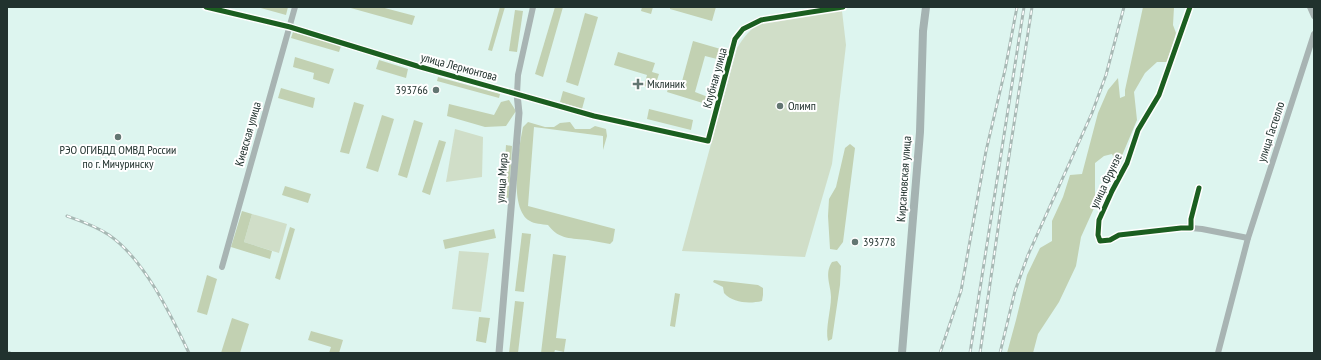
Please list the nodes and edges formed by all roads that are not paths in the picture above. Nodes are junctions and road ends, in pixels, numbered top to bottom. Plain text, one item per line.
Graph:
1 (206, 7) edge
2 (295, 7) edge
3 (533, 7) edge
4 (843, 7) edge
5 (926, 7) edge
6 (1190, 7) edge
7 (1310, 7) edge
8 (1314, 16) edge
9 (290, 27) junction
10 (1314, 34) edge
11 (517, 94) junction
12 (708, 141) joint
13 (1199, 188) dead end
14 (1192, 228) junction
15 (1248, 238) junction
16 (222, 267) dead end
17 (499, 353) edge
18 (902, 353) edge
19 (1218, 353) edge

1 - 9 street, улица Лермонтова
2 - 9 street, Киевская улица
3 - 11 street, улица Мира
4 - 12 street, Клубная улица
5 - 18 main road, Кирсановская улица
6 - 14 street, улица Фрунзе
7 - 8 street
9 - 11 street, улица Лермонтова
9 - 16 street, Киевская улица
10 - 15 street, улица Гастелло
11 - 12 street, улица Лермонтова
11 - 17 street, улица Мира
13 - 14 street
14 - 15 street
15 - 19 street, улица Гастелло

